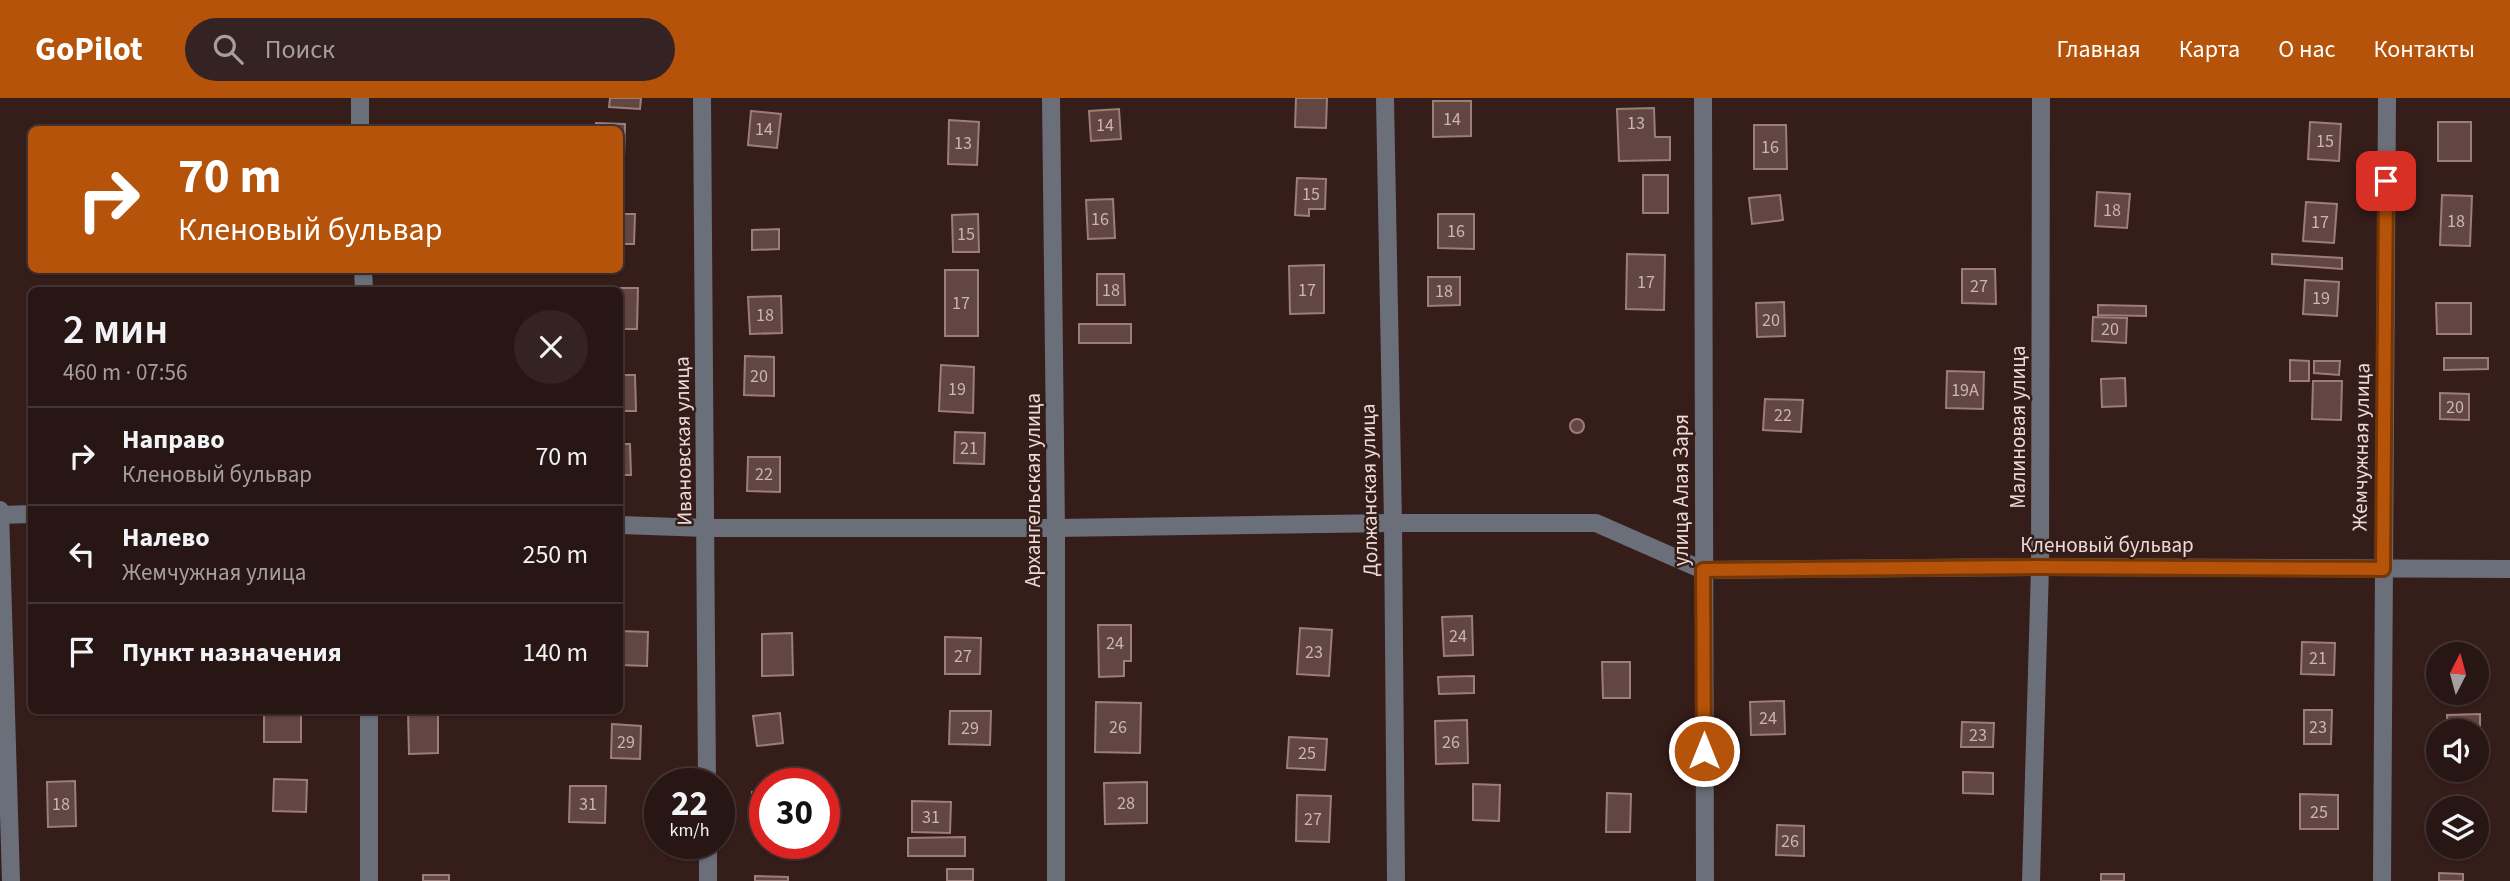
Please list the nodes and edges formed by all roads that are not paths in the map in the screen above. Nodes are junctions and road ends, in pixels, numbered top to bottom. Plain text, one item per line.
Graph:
1 (360, 98) edge
2 (702, 98) edge
3 (1051, 98) edge
4 (1385, 98) edge
5 (1703, 98) edge
6 (2041, 98) edge
7 (2387, 98) edge
8 (360, 126) edge
9 (0, 512) edge
10 (28, 514) edge
11 (1393, 523) junction
12 (623, 526) edge
13 (706, 528) junction
14 (1056, 528) junction
15 (2040, 567) junction
16 (2383, 569) junction
17 (2510, 569) edge
18 (1703, 570) junction
19 (369, 714) edge
20 (707, 768) edge
21 (708, 859) edge
22 (10, 881) edge
23 (369, 881) edge
24 (708, 881) edge
25 (1056, 881) edge
26 (1396, 881) edge
27 (1705, 881) edge
28 (2031, 881) edge
29 (2382, 881) edge

1 - 8 street
2 - 13 street, Ивановская улица
3 - 14 street, Архангельская улица
4 - 11 street, Должанская улица
5 - 18 street, улица Алая Заря
6 - 15 street, Малиновая улица
7 - 16 street, Жемчужная улица
9 - 10 street
9 - 22 street
11 - 14 street
11 - 18 street
11 - 26 street, Должанская улица
12 - 13 street
13 - 14 street
13 - 20 street, Ивановская улица
14 - 25 street, Архангельская улица
15 - 16 street, Кленовый бульвар
15 - 18 street, Кленовый бульвар
15 - 28 street, Малиновая улица
16 - 17 street, Кленовый бульвар
16 - 29 street, Жемчужная улица
18 - 27 street, улица Алая Заря
19 - 23 street
21 - 24 street

